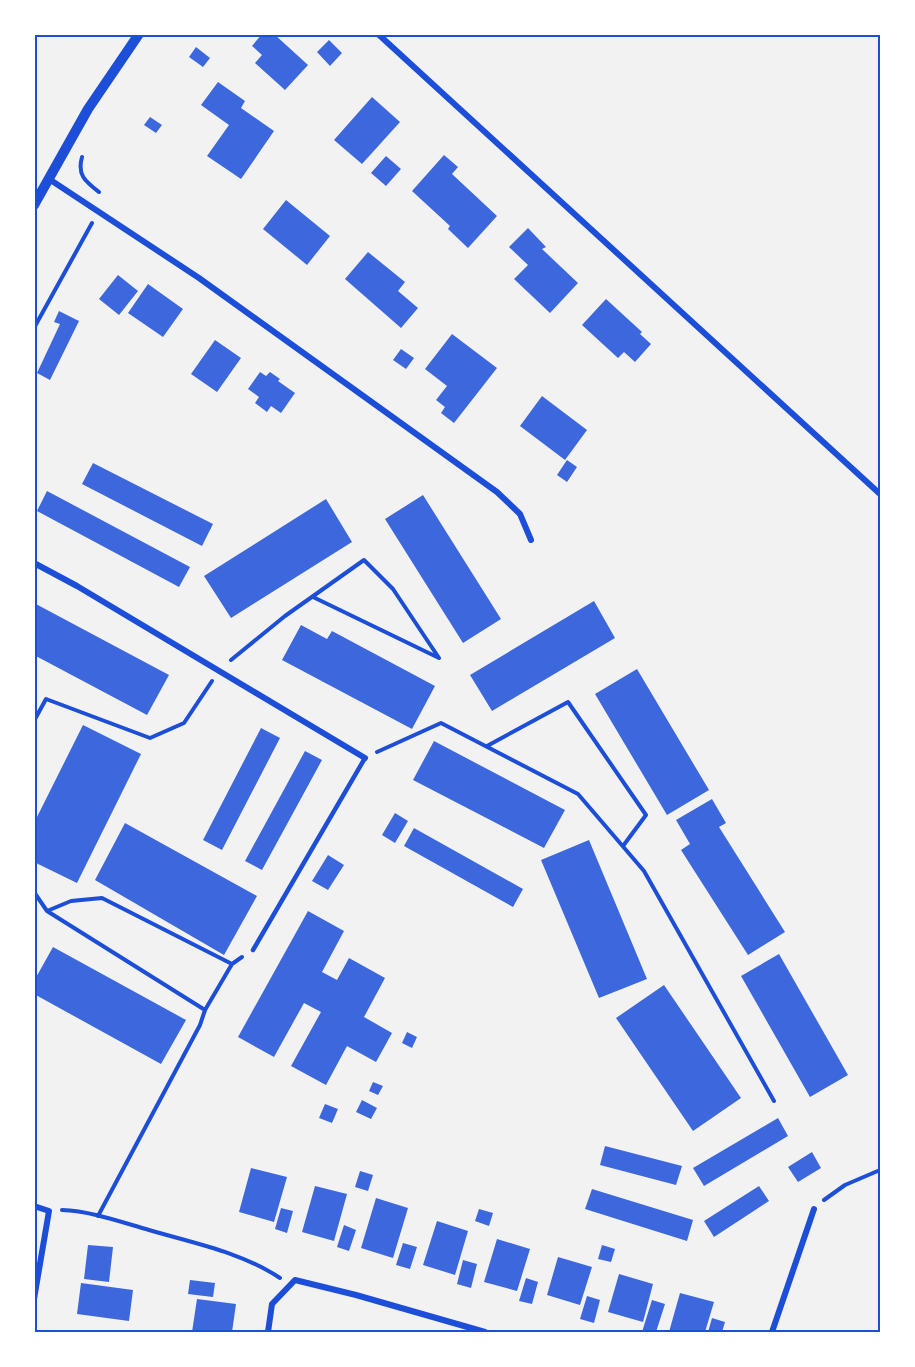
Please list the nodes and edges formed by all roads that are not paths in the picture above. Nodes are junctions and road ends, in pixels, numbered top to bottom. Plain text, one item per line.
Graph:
1 (138, 34) edge
2 (378, 34) edge
3 (49, 179) junction
4 (34, 205) edge
5 (880, 494) edge
6 (531, 540) dead end
7 (34, 563) edge
8 (366, 758) joint
9 (253, 950) road end
10 (34, 1206) edge
11 (814, 1209) road end
12 (34, 1299) edge
13 (268, 1332) edge
14 (485, 1332) edge
15 (772, 1332) edge

1 - 3 street
2 - 5 street
3 - 4 street
3 - 6 street
7 - 8 street
8 - 9 lane
10 - 12 street
11 - 15 street
13 - 14 street

